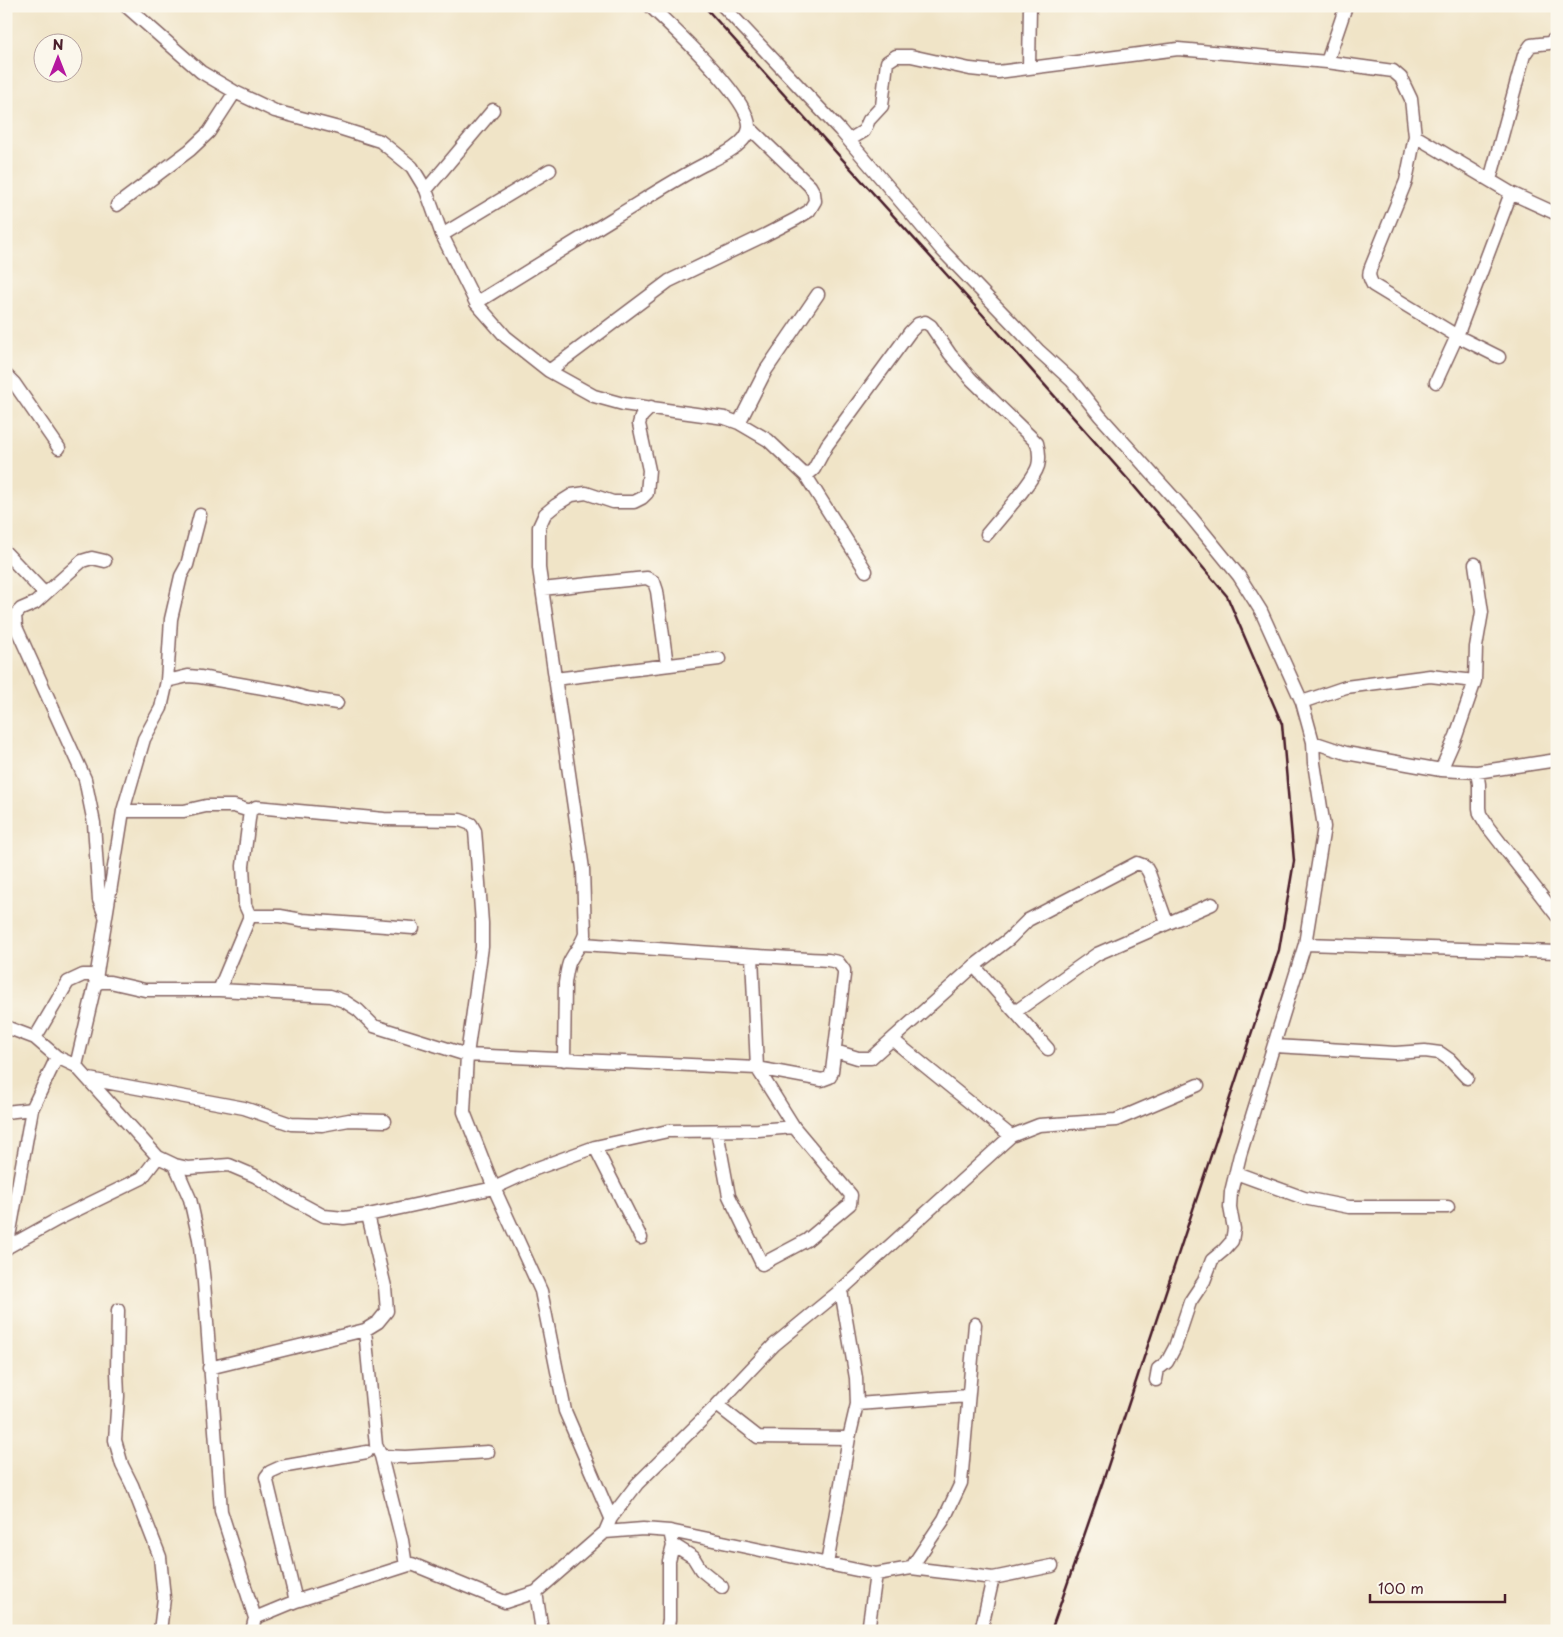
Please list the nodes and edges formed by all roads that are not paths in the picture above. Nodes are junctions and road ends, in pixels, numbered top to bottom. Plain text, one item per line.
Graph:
1 (126, 6) edge
2 (650, 6) edge
3 (723, 6) edge
4 (1030, 6) edge
5 (1346, 6) edge
6 (1557, 37) edge
7 (1327, 62) junction
8 (1029, 67) junction
9 (235, 92) junction
10 (493, 110) dead end
11 (749, 130) junction
12 (1415, 136) junction
13 (849, 140) junction
14 (550, 170) dead end
15 (1490, 180) junction
16 (426, 190) junction
17 (1511, 193) junction
18 (117, 205) dead end
19 (1557, 214) edge
20 (442, 235) junction
21 (818, 294) dead end
22 (476, 303) junction
23 (1457, 336) junction
24 (1499, 357) dead end
25 (549, 371) junction
26 (6, 375) edge
27 (1436, 382) dead end
28 (651, 407) junction
29 (740, 423) junction
30 (59, 448) dead end
31 (806, 476) junction
32 (200, 515) dead end
33 (987, 534) dead end
34 (6, 553) edge
35 (105, 561) dead end
36 (1475, 564) dead end
37 (866, 571) dead end
38 (542, 588) junction
39 (46, 594) junction
40 (719, 659) dead end
41 (667, 665) junction
42 (554, 679) junction
43 (1474, 681) junction
44 (167, 682) junction
45 (1302, 702) junction
46 (337, 703) dead end
47 (1313, 742) junction
48 (1557, 760) edge
49 (1441, 770) junction
50 (1477, 772) junction
51 (123, 811) junction
52 (250, 811) junction
53 (1552, 898) edge
54 (1212, 904) dead end
55 (250, 916) junction
56 (1557, 916) edge
57 (106, 918) junction
58 (1167, 923) junction
59 (413, 928) dead end
60 (582, 944) junction
61 (1305, 944) junction
62 (1557, 952) edge
63 (752, 956) junction
64 (974, 966) junction
65 (96, 980) junction
66 (219, 990) junction
67 (1015, 1012) junction
68 (6, 1026) edge
69 (35, 1038) junction
70 (893, 1040) junction
71 (1275, 1046) junction
72 (1048, 1049) dead end
73 (835, 1051) junction
74 (467, 1055) junction
75 (56, 1057) junction
76 (564, 1060) junction
77 (76, 1066) junction
78 (757, 1068) junction
79 (1467, 1078) dead end
80 (89, 1079) junction
81 (1198, 1085) dead end
82 (32, 1110) junction
83 (6, 1112) edge
84 (385, 1121) dead end
85 (794, 1127) junction
86 (717, 1131) junction
87 (1011, 1136) junction
88 (595, 1147) junction
89 (158, 1157) junction
90 (175, 1165) junction
91 (1236, 1173) junction
92 (494, 1188) junction
93 (1448, 1207) dead end
94 (368, 1215) junction
95 (641, 1238) dead end
96 (7, 1248) edge
97 (841, 1290) junction
98 (118, 1310) dead end
99 (975, 1324) dead end
100 (365, 1330) junction
101 (209, 1368) junction
102 (1156, 1380) dead end
103 (968, 1396) junction
104 (857, 1404) junction
105 (717, 1405) junction
106 (849, 1438) junction
107 (367, 1452) dead end
108 (488, 1452) dead end
109 (381, 1456) junction
110 (611, 1518) junction
111 (605, 1532) junction
112 (670, 1532) junction
113 (673, 1546) junction
114 (827, 1564) junction
115 (406, 1566) junction
116 (1052, 1566) dead end
117 (910, 1568) junction
118 (876, 1574) junction
119 (992, 1578) junction
120 (722, 1587) dead end
121 (536, 1592) junction
122 (296, 1600) junction
123 (254, 1624) edge
124 (160, 1631) edge
125 (542, 1631) edge
126 (667, 1631) edge
127 (868, 1631) edge
128 (982, 1631) edge

1 - 9 street
2 - 11 street
3 - 13 street
4 - 8 street
5 - 7 street
6 - 15 street
7 - 8 street
7 - 12 street
8 - 13 street
9 - 16 street
9 - 18 street
10 - 16 street
11 - 22 street
11 - 25 street
12 - 15 street
12 - 23 street
13 - 45 street
14 - 20 street
15 - 17 street
16 - 20 street
17 - 19 street
17 - 23 street
20 - 22 street
21 - 29 street
22 - 25 street
23 - 24 street
23 - 27 street
25 - 28 street
26 - 30 street
28 - 29 street
28 - 38 street
29 - 31 street
31 - 33 street
31 - 37 street
32 - 44 street
34 - 39 street
35 - 39 street
36 - 43 street
38 - 41 street
38 - 42 street
39 - 57 street
40 - 41 street
41 - 42 street
42 - 60 street
43 - 45 street
43 - 49 street
44 - 46 street
44 - 51 street
45 - 47 street
47 - 49 street
47 - 61 street
48 - 50 street
49 - 50 street
50 - 53 street
51 - 52 street
51 - 57 street
52 - 55 street
52 - 74 street
53 - 56 street
54 - 58 street
55 - 59 street
55 - 66 street
57 - 65 street
58 - 64 street
58 - 67 street
60 - 63 street
60 - 76 street
61 - 62 street
61 - 71 street
63 - 73 street
63 - 78 street
64 - 67 street
64 - 70 street
65 - 66 street
65 - 69 street
65 - 77 street
66 - 74 street
67 - 72 street
68 - 69 street
69 - 75 street
70 - 73 street
70 - 87 street
71 - 79 street
71 - 91 street
73 - 78 street
74 - 76 street
74 - 92 street
75 - 77 street
75 - 82 street
76 - 78 street
77 - 80 street
78 - 85 street
80 - 84 street
80 - 89 street
81 - 87 street
82 - 83 street
82 - 96 street
85 - 86 street
85 - 86 street
86 - 88 street
87 - 97 street
88 - 92 street
88 - 95 street
89 - 90 street
89 - 96 street
90 - 94 street
90 - 101 street
91 - 93 street
91 - 102 street
92 - 94 street
92 - 110 street
94 - 100 street
97 - 104 street
97 - 105 street
98 - 124 street
99 - 103 street
100 - 101 street
100 - 109 street
101 - 123 street
103 - 104 street
103 - 117 street
104 - 106 street
105 - 106 street
105 - 110 street
106 - 114 street
107 - 122 street
108 - 109 street
109 - 115 street
110 - 111 street
111 - 112 street
111 - 121 street
112 - 113 street
112 - 114 street
113 - 120 street
113 - 126 street
114 - 118 street
115 - 121 street
115 - 122 street
116 - 119 street
117 - 118 street
117 - 119 street
118 - 127 street
119 - 128 street
121 - 125 street
122 - 123 street

